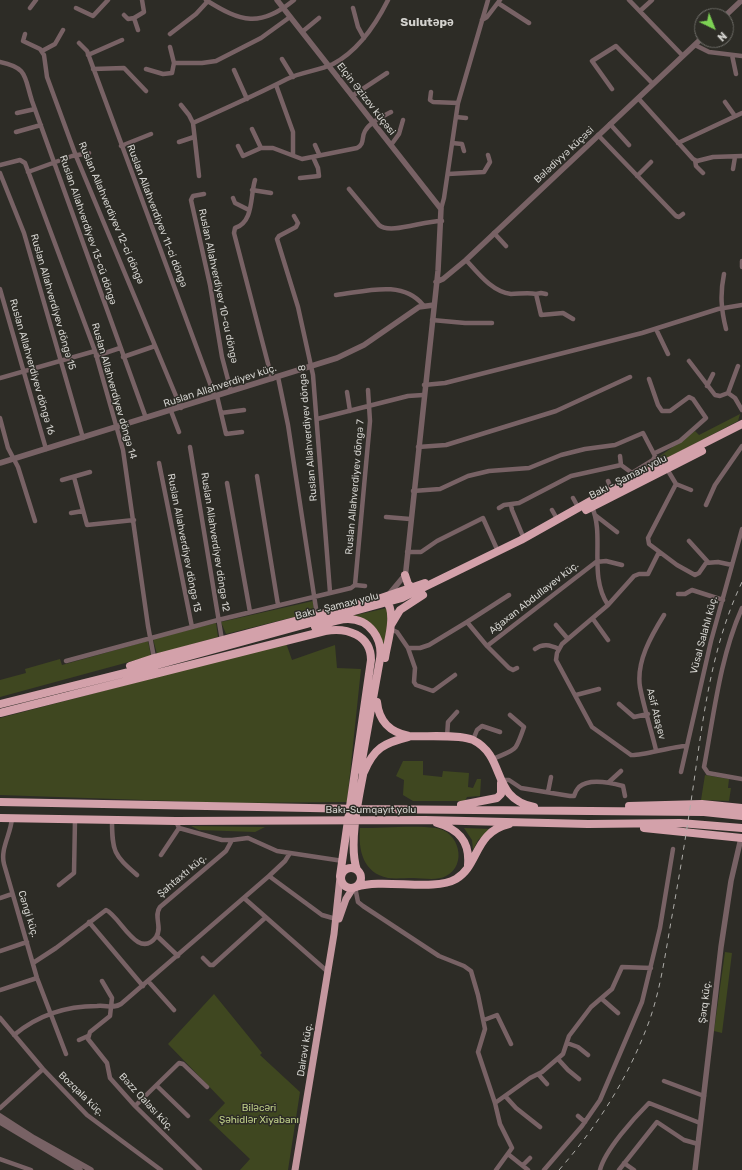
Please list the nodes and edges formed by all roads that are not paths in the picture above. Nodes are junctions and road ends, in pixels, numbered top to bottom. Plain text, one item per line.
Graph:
1 (36, 0) edge
2 (108, 0) edge
3 (142, 0) edge
4 (277, 0) edge
5 (294, 0) edge
6 (388, 0) edge
7 (488, 0) edge
8 (629, 0) edge
9 (652, 0) edge
10 (742, 0) edge
11 (207, 1) edge
12 (499, 2) edge
13 (30, 8) dead end
14 (76, 8) dead end
15 (283, 8) junction
16 (353, 8) dead end
17 (734, 8) edge
18 (640, 12) junction
19 (124, 15) dead end
20 (290, 17) junction
21 (134, 18) junction
22 (319, 18) dead end
23 (482, 20) junction
24 (529, 23) dead end
25 (63, 30) dead end
26 (138, 30) dead end
27 (302, 32) junction
28 (25, 34) dead end
29 (170, 34) dead end
30 (364, 38) junction
31 (122, 40) dead end
32 (79, 43) dead end
33 (694, 46) edge
34 (170, 47) dead end
35 (701, 48) edge
36 (42, 51) junction
37 (88, 55) junction
38 (732, 55) junction
39 (683, 56) junction
40 (742, 56) edge
41 (282, 59) dead end
42 (0, 62) edge
43 (174, 63) junction
44 (329, 66) junction
45 (93, 69) junction
46 (146, 69) dead end
47 (234, 70) dead end
48 (387, 73) dead end
49 (736, 74) dead end
50 (293, 77) junction
51 (653, 84) junction
52 (276, 85) junction
53 (612, 89) dead end
54 (146, 91) dead end
55 (431, 92) dead end
56 (352, 96) junction
57 (638, 98) junction
58 (247, 99) junction
59 (725, 102) dead end
60 (458, 103) junction
61 (181, 105) dead end
62 (35, 109) junction
63 (391, 112) dead end
64 (17, 113) dead end
65 (742, 113) edge
66 (735, 116) junction
67 (456, 117) junction
68 (466, 118) dead end
69 (403, 120) dead end
70 (373, 122) junction
71 (193, 123) junction
72 (610, 124) junction
73 (41, 125) junction
74 (252, 129) dead end
75 (16, 132) dead end
76 (151, 134) dead end
77 (598, 135) junction
78 (194, 138) junction
79 (179, 142) dead end
80 (452, 143) junction
81 (678, 144) junction
82 (315, 145) dead end
83 (392, 145) junction
84 (629, 145) dead end
85 (121, 146) junction
86 (238, 146) dead end
87 (261, 148) junction
88 (464, 151) dead end
89 (89, 153) dead end
90 (319, 154) junction
91 (488, 154) dead end
92 (293, 155) junction
93 (76, 156) junction
94 (742, 156) edge
95 (312, 157) junction
96 (735, 157) junction
97 (695, 160) junction
98 (651, 162) dead end
99 (55, 163) junction
100 (0, 165) edge
101 (733, 169) dead end
102 (28, 172) junction
103 (703, 173) dead end
104 (448, 174) junction
105 (0, 176) edge
106 (199, 176) dead end
107 (637, 176) junction
108 (300, 178) dead end
109 (255, 180) dead end
110 (349, 189) dead end
111 (252, 190) junction
112 (271, 193) dead end
113 (204, 194) dead end
114 (233, 198) dead end
115 (441, 209) junction
116 (249, 210) junction
117 (683, 214) dead end
118 (294, 216) dead end
119 (442, 221) junction
120 (494, 233) junction
121 (506, 246) dead end
122 (466, 260) junction
123 (742, 261) edge
124 (742, 267) edge
125 (724, 274) dead end
126 (436, 282) junction
127 (0, 289) edge
128 (536, 294) junction
129 (546, 294) dead end
130 (336, 295) dead end
131 (423, 305) junction
132 (434, 305) junction
133 (742, 305) edge
134 (720, 308) junction
135 (432, 320) junction
136 (573, 320) dead end
137 (492, 323) dead end
138 (656, 329) junction
139 (726, 329) dead end
140 (155, 346) junction
141 (120, 348) junction
142 (95, 353) junction
143 (668, 354) dead end
144 (123, 357) junction
145 (61, 361) junction
146 (689, 361) dead end
147 (312, 366) junction
148 (738, 366) dead end
149 (23, 371) junction
150 (713, 374) dead end
151 (630, 377) dead end
152 (0, 378) edge
153 (275, 378) junction
154 (649, 379) dead end
155 (424, 385) junction
156 (707, 386) junction
157 (368, 390) dead end
158 (232, 391) junction
159 (347, 392) dead end
160 (728, 393) junction
161 (423, 395) junction
162 (216, 396) junction
163 (370, 406) junction
164 (181, 408) junction
165 (244, 410) dead end
166 (742, 410) edge
167 (171, 411) junction
168 (350, 411) junction
169 (221, 413) junction
170 (0, 418) edge
171 (146, 418) junction
172 (317, 419) junction
173 (742, 424) edge
174 (117, 427) junction
175 (742, 430) edge
176 (179, 432) dead end
177 (242, 432) dead end
178 (83, 438) junction
179 (742, 446) edge
180 (190, 447) dead end
181 (418, 447) junction
182 (46, 450) junction
183 (655, 453) junction
184 (620, 456) dead end
185 (14, 459) junction
186 (159, 462) dead end
187 (0, 463) edge
188 (621, 466) junction
189 (667, 469) junction
190 (90, 472) dead end
191 (257, 476) dead end
192 (633, 476) junction
193 (74, 477) junction
194 (62, 480) dead end
195 (608, 480) dead end
196 (227, 482) dead end
197 (676, 484) junction
198 (612, 490) junction
199 (691, 490) dead end
200 (413, 491) junction
201 (573, 498) dead end
202 (593, 503) junction
203 (511, 505) junction
204 (706, 505) dead end
205 (578, 507) junction
206 (499, 508) dead end
207 (83, 511) junction
208 (71, 514) dead end
209 (596, 515) junction
210 (386, 517) dead end
211 (410, 519) junction
212 (134, 520) junction
213 (35, 521) dead end
214 (742, 529) edge
215 (617, 532) dead end
216 (522, 537) junction
217 (689, 541) dead end
218 (496, 548) junction
219 (407, 552) junction
220 (659, 552) junction
221 (596, 562) junction
222 (708, 562) junction
223 (622, 565) dead end
224 (732, 565) junction
225 (405, 575) junction
226 (355, 585) junction
227 (365, 586) dead end
228 (413, 588) junction
229 (404, 591) junction
230 (330, 592) junction
231 (678, 594) dead end
232 (509, 595) dead end
233 (314, 596) junction
234 (381, 598) junction
235 (416, 598) junction
236 (723, 600) junction
237 (363, 603) junction
238 (278, 605) junction
239 (608, 605) junction
240 (742, 608) edge
241 (400, 610) junction
242 (250, 612) junction
243 (664, 615) dead end
244 (321, 616) junction
245 (592, 618) junction
246 (218, 620) junction
247 (467, 622) junction
248 (556, 625) dead end
249 (192, 627) junction
250 (391, 627) junction
251 (150, 638) junction
252 (363, 638) junction
253 (568, 639) junction
254 (222, 640) junction
255 (608, 640) dead end
256 (487, 646) junction
257 (408, 648) junction
258 (535, 649) dead end
259 (559, 649) junction
260 (66, 661) dead end
261 (155, 662) junction
262 (516, 668) dead end
263 (455, 675) dead end
264 (599, 689) dead end
265 (576, 695) junction
266 (377, 702) junction
267 (0, 704) edge
268 (619, 704) dead end
269 (456, 712) dead end
270 (0, 713) edge
271 (648, 714) junction
272 (510, 715) dead end
273 (500, 732) dead end
274 (409, 736) junction
275 (447, 737) junction
276 (473, 740) junction
277 (686, 746) junction
278 (656, 750) junction
279 (493, 759) junction
280 (621, 771) dead end
281 (681, 772) dead end
282 (363, 775) junction
283 (551, 777) dead end
284 (742, 779) edge
285 (501, 780) junction
286 (609, 782) junction
287 (548, 792) junction
288 (357, 794) junction
289 (625, 796) dead end
290 (0, 802) edge
291 (742, 808) edge
292 (417, 809) junction
293 (554, 810) junction
294 (587, 810) junction
295 (742, 816) edge
296 (0, 818) edge
297 (12, 818) junction
298 (75, 820) junction
299 (112, 820) junction
300 (425, 820) junction
301 (521, 822) junction
302 (178, 824) junction
303 (588, 824) junction
304 (742, 828) edge
305 (350, 837) junction
306 (741, 838) edge
307 (232, 840) junction
308 (673, 849) dead end
309 (290, 853) junction
310 (161, 855) dead end
311 (343, 861) junction
312 (2, 865) edge
313 (468, 866) junction
314 (358, 871) junction
315 (137, 876) dead end
316 (269, 876) junction
317 (340, 876) junction
318 (393, 884) junction
319 (59, 885) dead end
320 (355, 887) junction
321 (12, 894) junction
322 (0, 898) edge
323 (244, 898) junction
324 (265, 918) junction
325 (336, 919) junction
326 (89, 922) junction
327 (334, 934) junction
328 (157, 936) junction
329 (27, 942) junction
330 (0, 951) edge
331 (178, 956) junction
332 (203, 958) dead end
333 (33, 962) junction
334 (651, 968) junction
335 (328, 972) junction
336 (37, 978) junction
337 (102, 981) dead end
338 (148, 981) junction
339 (143, 986) junction
340 (0, 990) edge
341 (602, 999) junction
342 (111, 1007) junction
343 (174, 1010) dead end
344 (51, 1013) junction
345 (618, 1013) dead end
346 (0, 1018) edge
347 (484, 1020) junction
348 (14, 1035) junction
349 (88, 1036) junction
350 (79, 1040) dead end
351 (567, 1043) junction
352 (511, 1044) dead end
353 (66, 1054) dead end
354 (588, 1055) dead end
355 (558, 1059) junction
356 (43, 1069) junction
357 (538, 1074) junction
358 (579, 1079) dead end
359 (664, 1081) dead end
360 (547, 1084) dead end
361 (157, 1086) junction
362 (207, 1088) dead end
363 (704, 1096) junction
364 (506, 1097) junction
365 (496, 1103) junction
366 (135, 1106) junction
367 (0, 1108) edge
368 (0, 1116) edge
369 (188, 1116) dead end
370 (578, 1116) dead end
371 (0, 1122) edge
372 (585, 1122) junction
373 (700, 1122) junction
374 (540, 1127) dead end
375 (698, 1144) junction
376 (508, 1154) junction
377 (530, 1158) dead end
378 (0, 1159) edge
379 (624, 1163) junction
380 (523, 1165) junction
381 (31, 1170) edge
382 (80, 1170) edge
383 (91, 1170) edge
384 (161, 1170) edge
385 (200, 1170) edge
386 (295, 1170) edge
387 (496, 1170) edge
388 (528, 1170) edge
389 (544, 1170) edge
390 (600, 1170) edge
391 (619, 1170) edge
392 (634, 1170) edge
393 (695, 1170) edge

1 - 13 street
2 - 14 street
3 - 21 street
4 - 15 street, Elçin Əzizov küçəsi
5 - 15 street
6 - 30 street
7 - 23 street
8 - 18 street
9 - 18 street
10 - 17 street
11 - 15 street
11 - 29 street
12 - 23 street
12 - 24 street
15 - 20 street, Elçin Əzizov küçəsi
16 - 30 street
18 - 39 street
19 - 21 street
20 - 27 street, Elçin Əzizov küçəsi
20 - 43 street
21 - 26 street
22 - 27 street
23 - 60 street
25 - 36 street
27 - 44 street, Elçin Əzizov küçəsi
28 - 36 street
30 - 44 street
31 - 37 street
32 - 37 street, Ruslan Allahverdiyev 11-ci döngə
33 - 39 street, Bələdiyyə küçəsi
34 - 43 street
35 - 38 street
36 - 93 street, Ruslan Allahverdiyev 12-ci döngə
37 - 45 street, Ruslan Allahverdiyev 11-ci döngə
38 - 40 street
38 - 49 street
39 - 51 street, Bələdiyyə küçəsi
41 - 50 street
42 - 62 street, Ruslan Allahverdiyev 13-cü döngə
43 - 46 street
44 - 50 street
44 - 56 street, Elçin Əzizov küçəsi
45 - 54 street
45 - 85 street, Ruslan Allahverdiyev 11-ci döngə
47 - 58 street
48 - 56 street
50 - 52 street
51 - 53 street
51 - 57 street, Bələdiyyə küçəsi
52 - 58 street
52 - 92 street
55 - 60 street
56 - 70 street, Elçin Əzizov küçəsi
57 - 72 street, Bələdiyyə küçəsi
57 - 81 street
58 - 71 street
59 - 66 street
60 - 67 street
61 - 71 street
62 - 64 street
62 - 73 street, Ruslan Allahverdiyev 13-cü döngə
63 - 70 street
65 - 66 street
66 - 81 street
67 - 68 street
67 - 80 street
69 - 83 street
70 - 83 street, Elçin Əzizov küçəsi
70 - 90 street
71 - 78 street
72 - 77 street, Bələdiyyə küçəsi
72 - 84 street
73 - 75 street
73 - 99 street, Ruslan Allahverdiyev 13-cü döngə
74 - 87 street
76 - 85 street
77 - 107 street
77 - 120 street, Bələdiyyə küçəsi
78 - 79 street
78 - 106 street
80 - 88 street
80 - 104 street
81 - 97 street
82 - 90 street
83 - 115 street, Elçin Əzizov küçəsi
85 - 162 street, Ruslan Allahverdiyev 11-ci döngə
86 - 87 street
87 - 92 street
89 - 93 street
90 - 95 street
91 - 104 street
92 - 95 street
93 - 99 street
93 - 140 street, Ruslan Allahverdiyev 12-ci döngə
94 - 96 street
95 - 108 street
96 - 97 street
96 - 101 street
97 - 103 street
98 - 107 street
99 - 102 street
99 - 141 street, Ruslan Allahverdiyev 13-cü döngə
100 - 102 street, Ruslan Allahverdiyev döngə 14
102 - 142 street, Ruslan Allahverdiyev döngə 14
104 - 115 street
105 - 145 street, Ruslan Allahverdiyev döngə 15
107 - 117 street
109 - 111 street
110 - 119 street
111 - 112 street
111 - 116 street
113 - 158 street, Ruslan Allahverdiyev 10-cu döngə
114 - 116 street
115 - 119 street
116 - 153 street
118 - 147 street, Ruslan Allahverdiyev döngə 8
119 - 126 street
120 - 121 street
120 - 122 street, Bələdiyyə küçəsi
122 - 126 street, Bələdiyyə küçəsi
122 - 128 street
123 - 124 street
125 - 134 street
126 - 132 street
127 - 149 street, Ruslan Allahverdiyev döngə 16
128 - 129 street
128 - 136 street
130 - 131 street
131 - 132 street
131 - 147 street, Ruslan Allahverdiyev küç.
132 - 135 street
133 - 134 street
134 - 138 street
134 - 139 street
135 - 137 street
135 - 155 street
138 - 143 street
138 - 155 street
140 - 144 street
140 - 164 street, Ruslan Allahverdiyev 12-ci döngə
141 - 142 street
141 - 144 street, Ruslan Allahverdiyev 13-cü döngə
142 - 145 street
142 - 174 street, Ruslan Allahverdiyev döngə 14
144 - 171 street, Ruslan Allahverdiyev 13-cü döngə
145 - 149 street
145 - 178 street, Ruslan Allahverdiyev döngə 15
146 - 156 street
147 - 153 street, Ruslan Allahverdiyev küç.
147 - 172 street, Ruslan Allahverdiyev döngə 8
148 - 160 street
149 - 152 street
149 - 182 street, Ruslan Allahverdiyev döngə 16
150 - 156 street
151 - 181 street
153 - 158 street, Ruslan Allahverdiyev küç.
153 - 233 street
154 - 183 street
155 - 161 street
156 - 160 street
157 - 163 street, Ruslan Allahverdiyev döngə 7
158 - 162 street, Ruslan Allahverdiyev küç.
159 - 168 street
160 - 166 street
161 - 163 street
161 - 181 street
162 - 164 street, Ruslan Allahverdiyev küç.
162 - 169 street, Ruslan Allahverdiyev 11-ci döngə
163 - 168 street
163 - 226 street, Ruslan Allahverdiyev döngə 7
164 - 167 street, Ruslan Allahverdiyev küç.
165 - 169 street
167 - 171 street, Ruslan Allahverdiyev küç.
167 - 176 street
168 - 172 street
169 - 177 street, Ruslan Allahverdiyev 11-ci döngə
170 - 185 street
171 - 174 street, Ruslan Allahverdiyev küç.
172 - 230 street, Ruslan Allahverdiyev döngə 8
173 - 192 highway, Bakı - Şamaxı yolu
174 - 178 street, Ruslan Allahverdiyev küç.
174 - 212 street, Ruslan Allahverdiyev döngə 14
175 - 189 highway, Bakı - Şamaxı yolu
178 - 182 street, Ruslan Allahverdiyev küç.
179 - 204 street
180 - 246 street, Ruslan Allahverdiyev döngə 12
181 - 200 street
182 - 185 street, Ruslan Allahverdiyev küç.
183 - 192 street
183 - 200 street
184 - 188 street
185 - 187 street, Ruslan Allahverdiyev küç.
185 - 213 street
186 - 249 street, Ruslan Allahverdiyev döngə 13
188 - 192 street
188 - 203 street
189 - 197 street
189 - 202 highway, Bakı - Şamaxı yolu
190 - 193 street
191 - 238 street
192 - 198 highway, Bakı - Şamaxı yolu
193 - 194 street
193 - 207 street
195 - 198 street
196 - 242 street
197 - 199 street
197 - 220 street
198 - 202 highway, Bakı - Şamaxı yolu
200 - 211 street
201 - 205 street
202 - 205 highway, Bakı - Şamaxı yolu
202 - 209 street
202 - 216 highway, Bakı - Şamaxı yolu
202 - 235 highway, Bakı - Şamaxı yolu
203 - 206 street
203 - 216 street
205 - 216 highway, Bakı - Şamaxı yolu
207 - 208 street
207 - 212 street
209 - 215 street
209 - 221 street
210 - 211 street
211 - 219 street
212 - 251 street, Ruslan Allahverdiyev döngə 14
214 - 224 street, Vüsal Salahlı küç.
216 - 218 highway, Bakı - Şamaxı yolu
216 - 244 highway, Bakı - Şamaxı yolu
217 - 222 street
218 - 219 street
218 - 228 highway, Bakı - Şamaxı yolu
219 - 225 street
220 - 222 street
220 - 239 street
221 - 223 street
221 - 239 street
221 - 256 street, Ağaxan Abdullayev küç.
222 - 224 street
224 - 236 street, Vüsal Salahlı küç.
225 - 228 highway
225 - 229 street
225 - 234 street
226 - 227 street
226 - 230 street
228 - 229 highway, Bakı - Şamaxı yolu
228 - 235 highway
229 - 234 highway, Bakı - Şamaxı yolu
229 - 241 street
230 - 233 street
231 - 236 street
232 - 247 street
233 - 238 street
233 - 244 street
234 - 237 highway, Bakı - Şamaxı yolu
234 - 250 highway
235 - 241 highway, Bakı - Şamaxı yolu
236 - 277 street, Vüsal Salahlı küç.
237 - 244 highway, Bakı - Şamaxı yolu
237 - 252 highway
238 - 242 street
239 - 245 street
240 - 284 street
241 - 250 highway
242 - 246 street
243 - 271 street, Asif Ataşev
244 - 254 highway, Bakı - Şamaxı yolu
244 - 261 highway, Bakı - Şamaxı yolu
245 - 253 street
245 - 255 street
246 - 249 street
246 - 254 street, Ruslan Allahverdiyev döngə 12
247 - 256 street, Ağaxan Abdullayev küç.
247 - 257 street
248 - 253 street
249 - 251 street
250 - 257 street
250 - 266 highway
251 - 260 street
251 - 261 street, Ruslan Allahverdiyev döngə 14
252 - 270 highway
252 - 288 highway
253 - 259 street
254 - 261 highway, Bakı - Şamaxı yolu
256 - 262 street
257 - 263 street
258 - 259 street
259 - 265 street
261 - 267 highway, Bakı - Şamaxı yolu
261 - 282 highway
264 - 265 street
265 - 278 street
266 - 274 highway
266 - 282 highway
268 - 271 street
269 - 275 street
271 - 278 street, Asif Ataşev
272 - 279 street
273 - 276 street
274 - 275 highway
274 - 282 highway
275 - 276 highway
276 - 279 highway
277 - 278 street
277 - 281 street, Vüsal Salahlı küç.
279 - 285 highway
280 - 286 street
282 - 288 highway
283 - 287 street
285 - 287 street
285 - 292 highway
285 - 293 highway
286 - 287 street
286 - 289 street
288 - 305 highway
290 - 292 highway, Bakı-Sumqayıt yolu
291 - 294 highway
292 - 293 highway, Bakı-Sumqayıt yolu
293 - 294 highway, Bakı-Sumqayıt yolu
294 - 295 highway, Bakı-Sumqayıt yolu
296 - 297 highway, Bakı-Sumqayıt yolu
297 - 298 highway, Bakı-Sumqayıt yolu
297 - 312 street, Cəngi küç.
298 - 299 highway, Bakı-Sumqayıt yolu
298 - 319 street
299 - 302 highway, Bakı-Sumqayıt yolu
299 - 315 street
300 - 301 highway, Bakı-Sumqayıt yolu
300 - 302 highway, Bakı-Sumqayıt yolu
300 - 313 highway
301 - 303 highway, Bakı-Sumqayıt yolu
301 - 313 highway
302 - 307 street
302 - 310 street
303 - 304 highway, Bakı-Sumqayıt yolu
303 - 306 highway
305 - 311 highway
305 - 314 highway
306 - 363 street, Şərq küç.
307 - 309 street
307 - 328 street, Şahtaxtı küç.
308 - 334 street
309 - 311 street
309 - 316 street
311 - 317 highway
312 - 321 street, Cəngi küç.
313 - 318 highway
314 - 317 highway
314 - 318 highway
314 - 320 highway
316 - 323 street
316 - 325 street
317 - 320 highway
317 - 325 main road, Dairəvi küç.
318 - 320 highway
320 - 327 main road, Dairəvi küç.
320 - 347 street
321 - 322 street
321 - 329 street, Cəngi küç.
323 - 324 street
323 - 331 street
324 - 332 street
324 - 335 street
325 - 327 main road, Dairəvi küç.
326 - 328 street
326 - 333 street
326 - 339 street
327 - 335 main road, Dairəvi küç.
328 - 331 street
329 - 330 street
329 - 333 street, Cəngi küç.
331 - 338 street
333 - 336 street, Cəngi küç.
334 - 341 street
334 - 372 street
335 - 386 main road, Dairəvi küç.
336 - 340 street
336 - 344 street, Cəngi küç.
337 - 342 street
338 - 339 street
338 - 343 street
339 - 342 street
341 - 345 street
341 - 351 street
342 - 344 street
342 - 349 street
344 - 348 street
344 - 353 street, Cəngi küç.
346 - 348 street, Bozqala küç.
347 - 352 street
347 - 365 street
348 - 356 street, Bozqala küç.
349 - 350 street
349 - 366 street, Bəzz Qalası küç.
351 - 354 street
351 - 355 street
355 - 357 street
355 - 358 street
356 - 367 street
356 - 384 street, Bozqala küç.
357 - 360 street
357 - 364 street
359 - 363 street
361 - 362 street
361 - 366 street
361 - 369 street
363 - 373 street, Şərq küç.
364 - 365 street
364 - 374 street
365 - 376 street
366 - 385 street, Bəzz Qalası küç.
368 - 383 street
370 - 372 street
371 - 382 street
372 - 389 street
373 - 375 street, Şərq küç.
373 - 390 street
375 - 379 street
375 - 393 street, Şərq küç.
376 - 380 street
376 - 387 street
377 - 380 street
378 - 381 street
379 - 391 street
379 - 392 street
380 - 388 street

